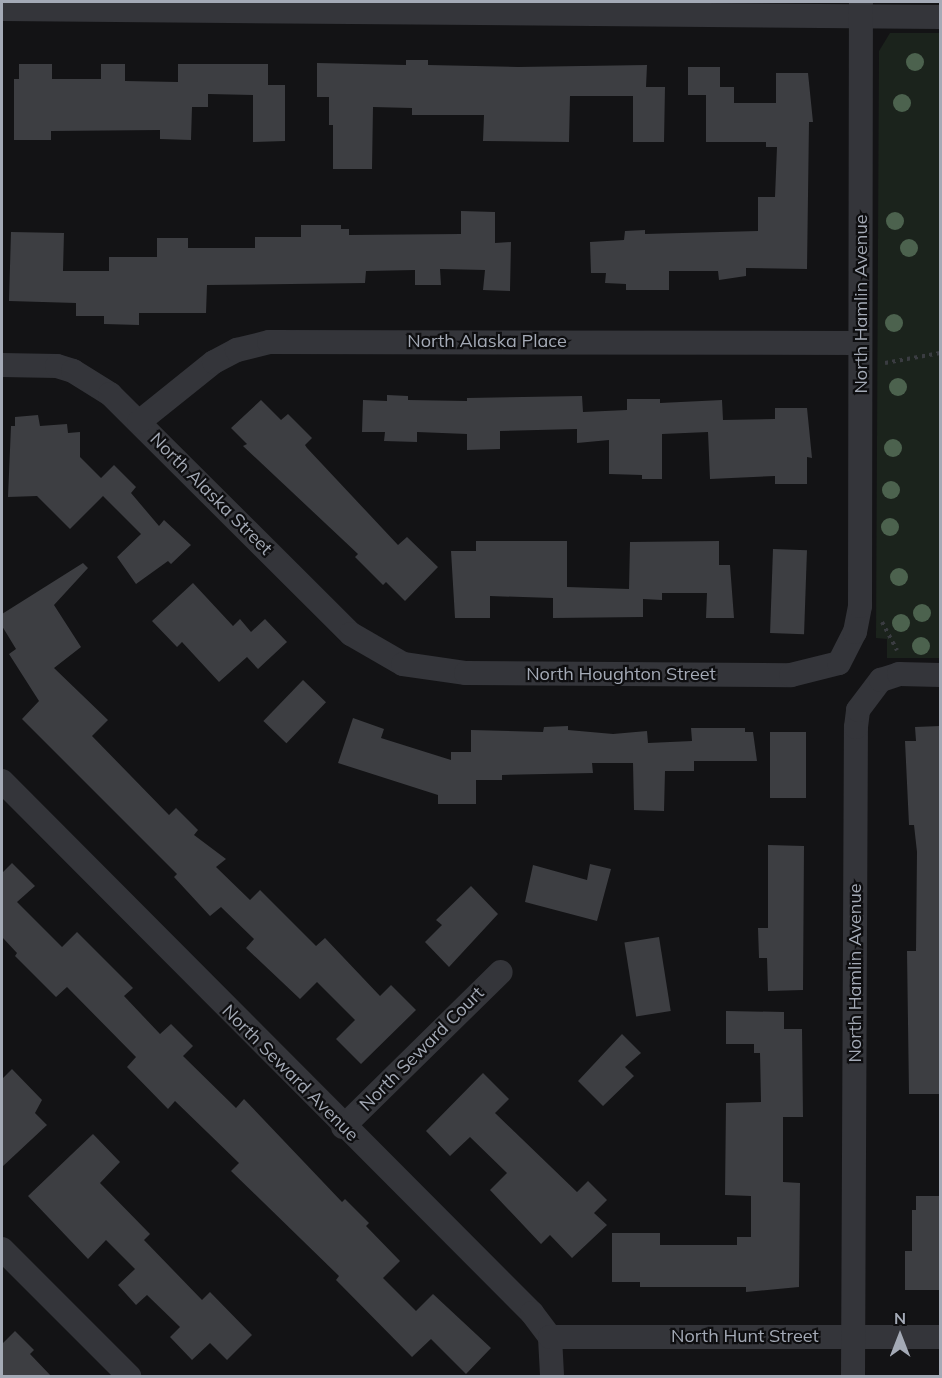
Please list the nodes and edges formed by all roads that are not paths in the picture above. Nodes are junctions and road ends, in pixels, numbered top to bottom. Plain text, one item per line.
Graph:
1 (259, 6) edge
2 (560, 8) edge
3 (2, 9) edge
4 (861, 9) edge
5 (940, 16) edge
6 (860, 353) junction
7 (2, 365) edge
8 (139, 422) junction
9 (839, 663) joint
10 (403, 664) joint
11 (940, 675) edge
12 (2, 781) edge
13 (501, 972) dead end
14 (343, 1127) junction
15 (2, 1249) edge
16 (853, 1336) junction
17 (550, 1337) junction
18 (940, 1337) edge
19 (129, 1377) edge
20 (552, 1377) edge
21 (853, 1377) edge

1 - 2 street
1 - 3 street
2 - 4 street
4 - 5 street
4 - 6 street, North Hamlin Avenue
6 - 8 street, North Alaska Place
6 - 9 street, North Hamlin Avenue
7 - 8 street, North Alaska Street
8 - 10 street, North Alaska Street
9 - 10 street, North Houghton Street
11 - 16 street, North Hamlin Avenue
12 - 14 street, North Seward Avenue
13 - 14 street, North Seward Court
14 - 17 street, North Seward Avenue
15 - 19 street
16 - 17 street, North Hunt Street
16 - 18 street, North Hunt Street
16 - 21 street, North Hamlin Avenue
17 - 20 street

